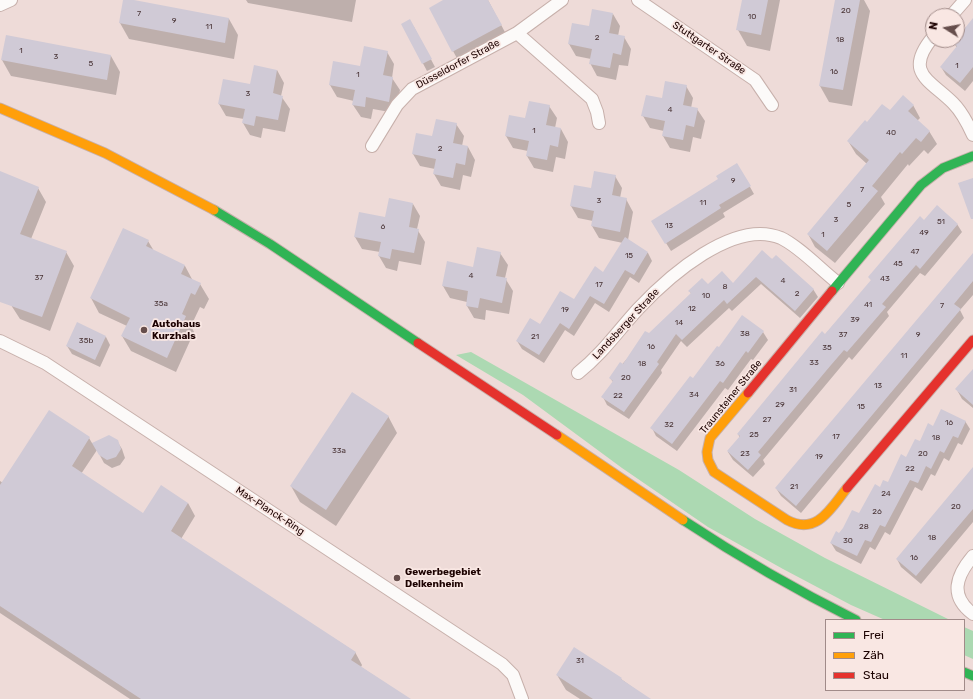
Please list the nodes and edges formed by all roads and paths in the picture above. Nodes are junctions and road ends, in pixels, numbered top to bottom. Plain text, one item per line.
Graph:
1 (11, 0) edge
2 (562, 0) edge
3 (638, 0) edge
4 (965, 0) edge
5 (0, 5) edge
6 (958, 8) edge
7 (517, 33) junction
8 (925, 47) edge
9 (772, 105) dead end
10 (0, 108) edge
11 (599, 123) dead end
12 (973, 135) edge
13 (372, 146) dead end
14 (973, 156) edge
15 (838, 283) junction
16 (973, 340) edge
17 (0, 341) edge
18 (578, 373) dead end
19 (973, 556) edge
20 (973, 614) edge
21 (854, 619) edge
22 (522, 699) edge

1 - 5 street
2 - 7 street, Düsseldorfer Straße
3 - 9 street, Stuttgarter Straße
4 - 6 street
7 - 11 street
7 - 13 street, Düsseldorfer Straße
8 - 12 street
10 - 21 main road
14 - 15 main road, Traunsteiner Straße
15 - 16 main road, Traunsteiner Straße
15 - 18 street, Landsberger Straße
17 - 22 street, Max-Planck-Ring
19 - 20 street

